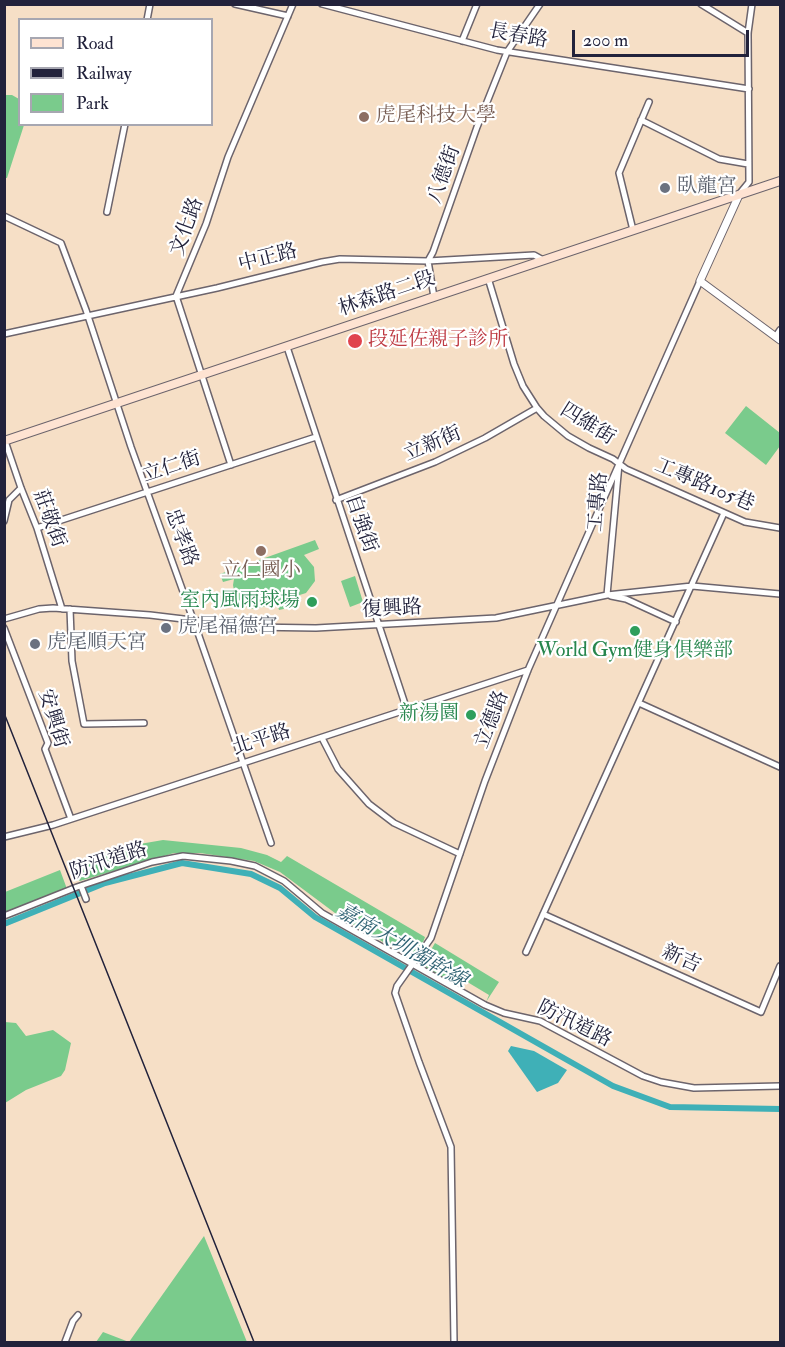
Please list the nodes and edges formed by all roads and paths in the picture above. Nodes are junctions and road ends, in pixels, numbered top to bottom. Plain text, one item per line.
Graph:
1 (235, 4) edge
2 (293, 4) edge
3 (322, 4) edge
4 (477, 4) edge
5 (540, 4) edge
6 (701, 4) edge
7 (752, 4) edge
8 (288, 16) junction
9 (748, 33) junction
10 (462, 41) junction
11 (507, 52) junction
12 (749, 89) junction
13 (649, 102) dead end
14 (641, 120) junction
15 (125, 126) edge
16 (748, 164) junction
17 (780, 181) edge
18 (739, 195) junction
19 (107, 212) dead end
20 (4, 216) edge
21 (633, 230) junction
22 (543, 260) junction
23 (428, 261) junction
24 (488, 278) junction
25 (700, 281) junction
26 (176, 296) junction
27 (435, 297) junction
28 (88, 317) junction
29 (4, 334) edge
30 (779, 335) edge
31 (287, 347) junction
32 (201, 375) junction
33 (116, 403) junction
34 (537, 408) junction
35 (316, 437) junction
36 (5, 441) edge
37 (619, 464) junction
38 (231, 465) junction
39 (21, 488) junction
40 (147, 492) junction
41 (336, 500) junction
42 (724, 513) junction
43 (4, 521) edge
44 (37, 528) junction
45 (780, 528) edge
46 (692, 586) junction
47 (780, 594) edge
48 (607, 595) junction
49 (555, 606) junction
50 (62, 609) junction
51 (70, 609) junction
52 (4, 619) edge
53 (193, 620) junction
54 (676, 622) junction
55 (379, 625) junction
56 (4, 627) edge
57 (528, 670) junction
58 (639, 703) junction
59 (407, 710) junction
60 (144, 723) dead end
61 (322, 738) junction
62 (243, 763) junction
63 (780, 767) edge
64 (71, 819) junction
65 (4, 837) edge
66 (271, 843) dead end
67 (460, 854) junction
68 (81, 886) junction
69 (86, 899) dead end
70 (543, 914) junction
71 (4, 916) edge
72 (526, 952) dead end
73 (413, 966) junction
74 (780, 966) edge
75 (780, 1086) edge
76 (78, 1315) dead end
77 (65, 1342) edge
78 (454, 1342) edge

1 - 8 street
2 - 8 street, 文化路
3 - 10 street, 長春路
4 - 10 street
5 - 11 street, 八德街
6 - 9 street
7 - 9 street, 工專路
8 - 26 street, 文化路
9 - 12 street, 工專路
10 - 11 street, 長春路
11 - 12 street, 長春路
11 - 23 street, 八德街
12 - 16 street, 工專路
13 - 14 street
14 - 16 street
14 - 21 street
15 - 19 street
16 - 18 street, 工專路
17 - 18 main road, 林森路二段
18 - 21 main road, 林森路二段
18 - 25 street, 工專路
20 - 28 street, 忠孝路
21 - 22 main road, 林森路二段
22 - 23 street, 中正路
22 - 24 main road, 林森路二段
23 - 26 street, 中正路
23 - 27 street
24 - 27 main road, 林森路二段
24 - 34 street, 四維街
25 - 30 street
25 - 37 street, 工專路
26 - 28 street, 中正路
26 - 32 street
27 - 31 main road, 林森路二段
28 - 29 street, 中正路
28 - 33 street, 忠孝路
31 - 32 main road, 林森路二段
31 - 35 street, 自強街
32 - 33 main road, 林森路二段
32 - 38 street
33 - 36 main road, 林森路二段
33 - 40 street, 忠孝路
34 - 37 street, 四維街
34 - 41 street, 立新街
35 - 38 street, 立仁街
35 - 41 street, 自強街
36 - 39 street, 莊敬街
37 - 42 street, 工專路105巷
37 - 48 street, 工專路
37 - 49 street, 立德路
38 - 40 street, 立仁街
39 - 43 street
39 - 44 street, 莊敬街
40 - 44 street, 立仁街
40 - 53 street, 忠孝路
41 - 55 street, 自強街
42 - 45 street, 工專路105巷
42 - 46 street
44 - 50 street, 莊敬街
46 - 47 street, 復興路
46 - 48 street, 復興路
46 - 54 street
48 - 49 street, 復興路
48 - 54 street
49 - 55 street, 復興路
49 - 57 street, 立德路
50 - 51 street, 復興路
50 - 52 street, 復興路
51 - 53 street, 復興路
51 - 60 street
53 - 55 street, 復興路
53 - 62 street, 忠孝路
54 - 58 street
55 - 59 street, 自強街
56 - 64 street, 安興街
57 - 59 street, 北平路
57 - 67 street, 立德路
58 - 63 street
58 - 70 street
59 - 61 street, 北平路
61 - 62 street, 北平路
61 - 67 street
62 - 64 street, 北平路
62 - 66 street, 忠孝路
64 - 65 street, 北平路
67 - 73 street, 立德路
68 - 69 street
68 - 71 street, 防汛道路
68 - 73 street, 防汛道路
70 - 72 street
70 - 74 street, 新吉
73 - 75 street, 防汛道路
73 - 78 street, 立德路
76 - 77 street

